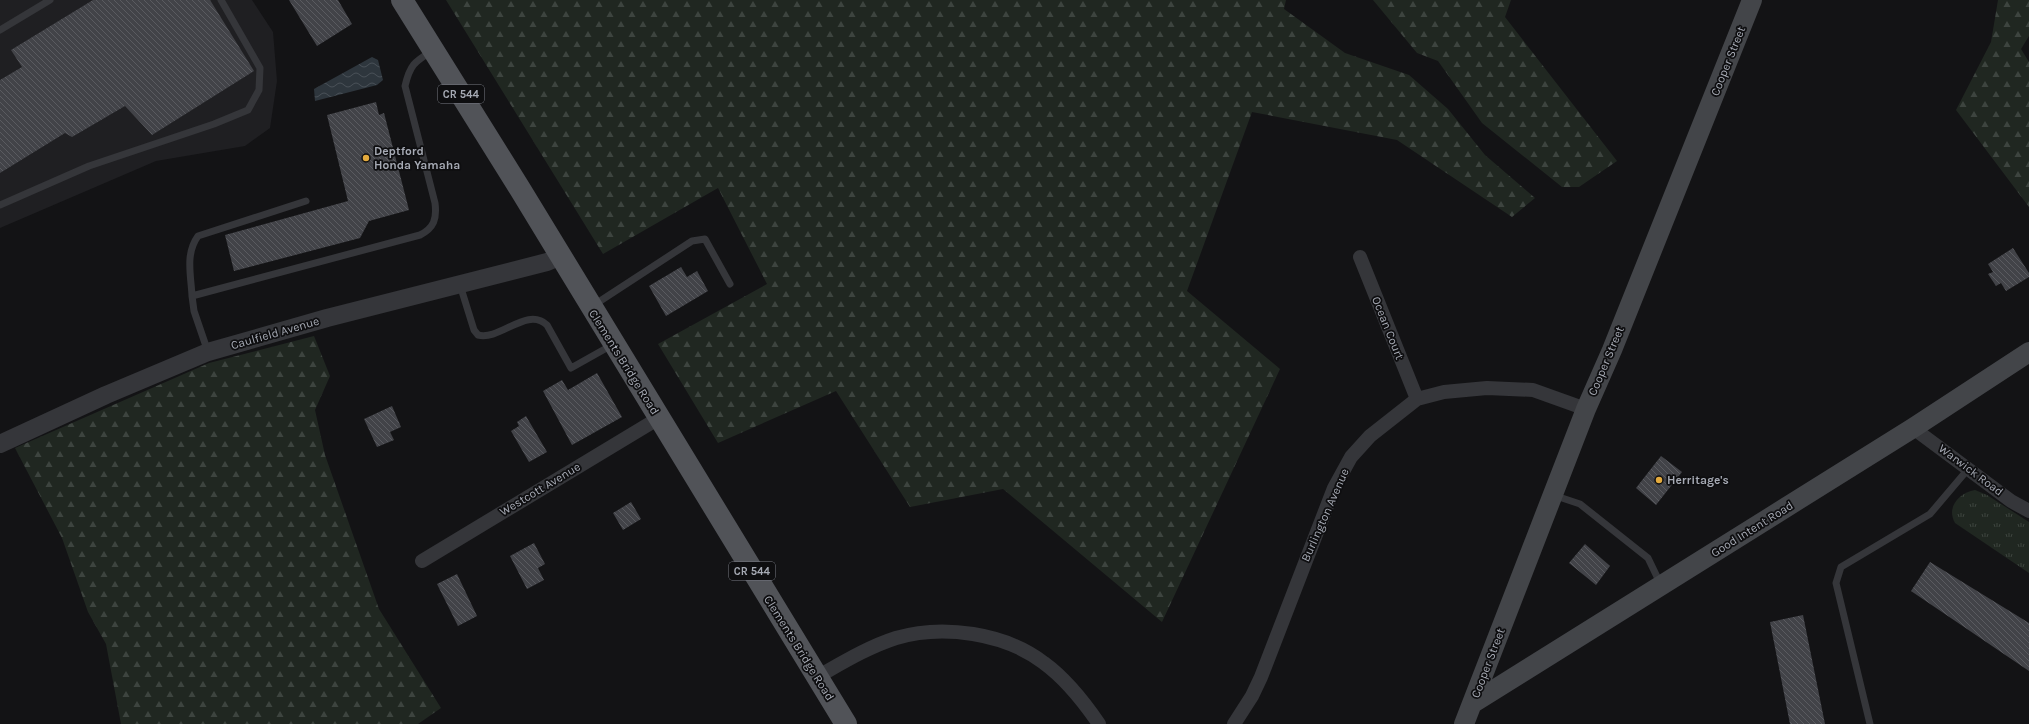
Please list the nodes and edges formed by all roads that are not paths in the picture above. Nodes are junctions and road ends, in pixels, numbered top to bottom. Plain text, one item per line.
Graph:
1 (50, 0) edge
2 (221, 0) edge
3 (402, 0) edge
4 (1752, 0) edge
5 (0, 30) edge
6 (433, 50) junction
7 (306, 201) dead end
8 (0, 205) edge
9 (561, 256) junction
10 (1360, 257) dead end
11 (730, 284) dead end
12 (460, 285) junction
13 (192, 296) junction
14 (591, 307) junction
15 (614, 344) junction
16 (208, 352) junction
17 (2029, 352) edge
18 (1417, 399) junction
19 (1586, 409) junction
20 (659, 418) junction
21 (1913, 428) junction
22 (0, 444) edge
23 (1969, 468) junction
24 (1553, 495) junction
25 (2029, 511) edge
26 (422, 561) dead end
27 (1661, 585) junction
28 (817, 677) junction
29 (1473, 702) junction
30 (846, 724) edge
31 (1099, 724) edge
32 (1234, 724) edge
33 (1464, 724) edge
34 (1870, 724) edge

1 - 5 lane
2 - 8 lane
3 - 6 main road, Clements Bridge Road / CR 544
4 - 19 main road, Cooper Street
6 - 9 main road, Clements Bridge Road / CR 544
6 - 13 lane
7 - 13 lane
9 - 12 street, Caulfield Avenue
9 - 14 main road, Clements Bridge Road / CR 544
10 - 18 street, Ocean Court
11 - 14 lane
12 - 15 lane
12 - 16 street, Caulfield Avenue
13 - 16 lane
14 - 15 main road, Clements Bridge Road / CR 544
15 - 20 main road, Clements Bridge Road / CR 544
16 - 22 street, Caulfield Avenue
17 - 21 main road, Good Intent Road
18 - 19 street, Burlington Avenue
18 - 32 street, Burlington Avenue
19 - 24 main road, Cooper Street
20 - 26 street, Westcott Avenue
20 - 28 main road, Clements Bridge Road / CR 544
21 - 23 street, Warwick Road
21 - 27 main road, Good Intent Road
23 - 25 street, Warwick Road
23 - 34 lane
24 - 27 lane
24 - 29 main road, Cooper Street
27 - 29 main road, Good Intent Road
28 - 30 main road, Clements Bridge Road / CR 544
28 - 31 street
29 - 33 main road, Cooper Street

